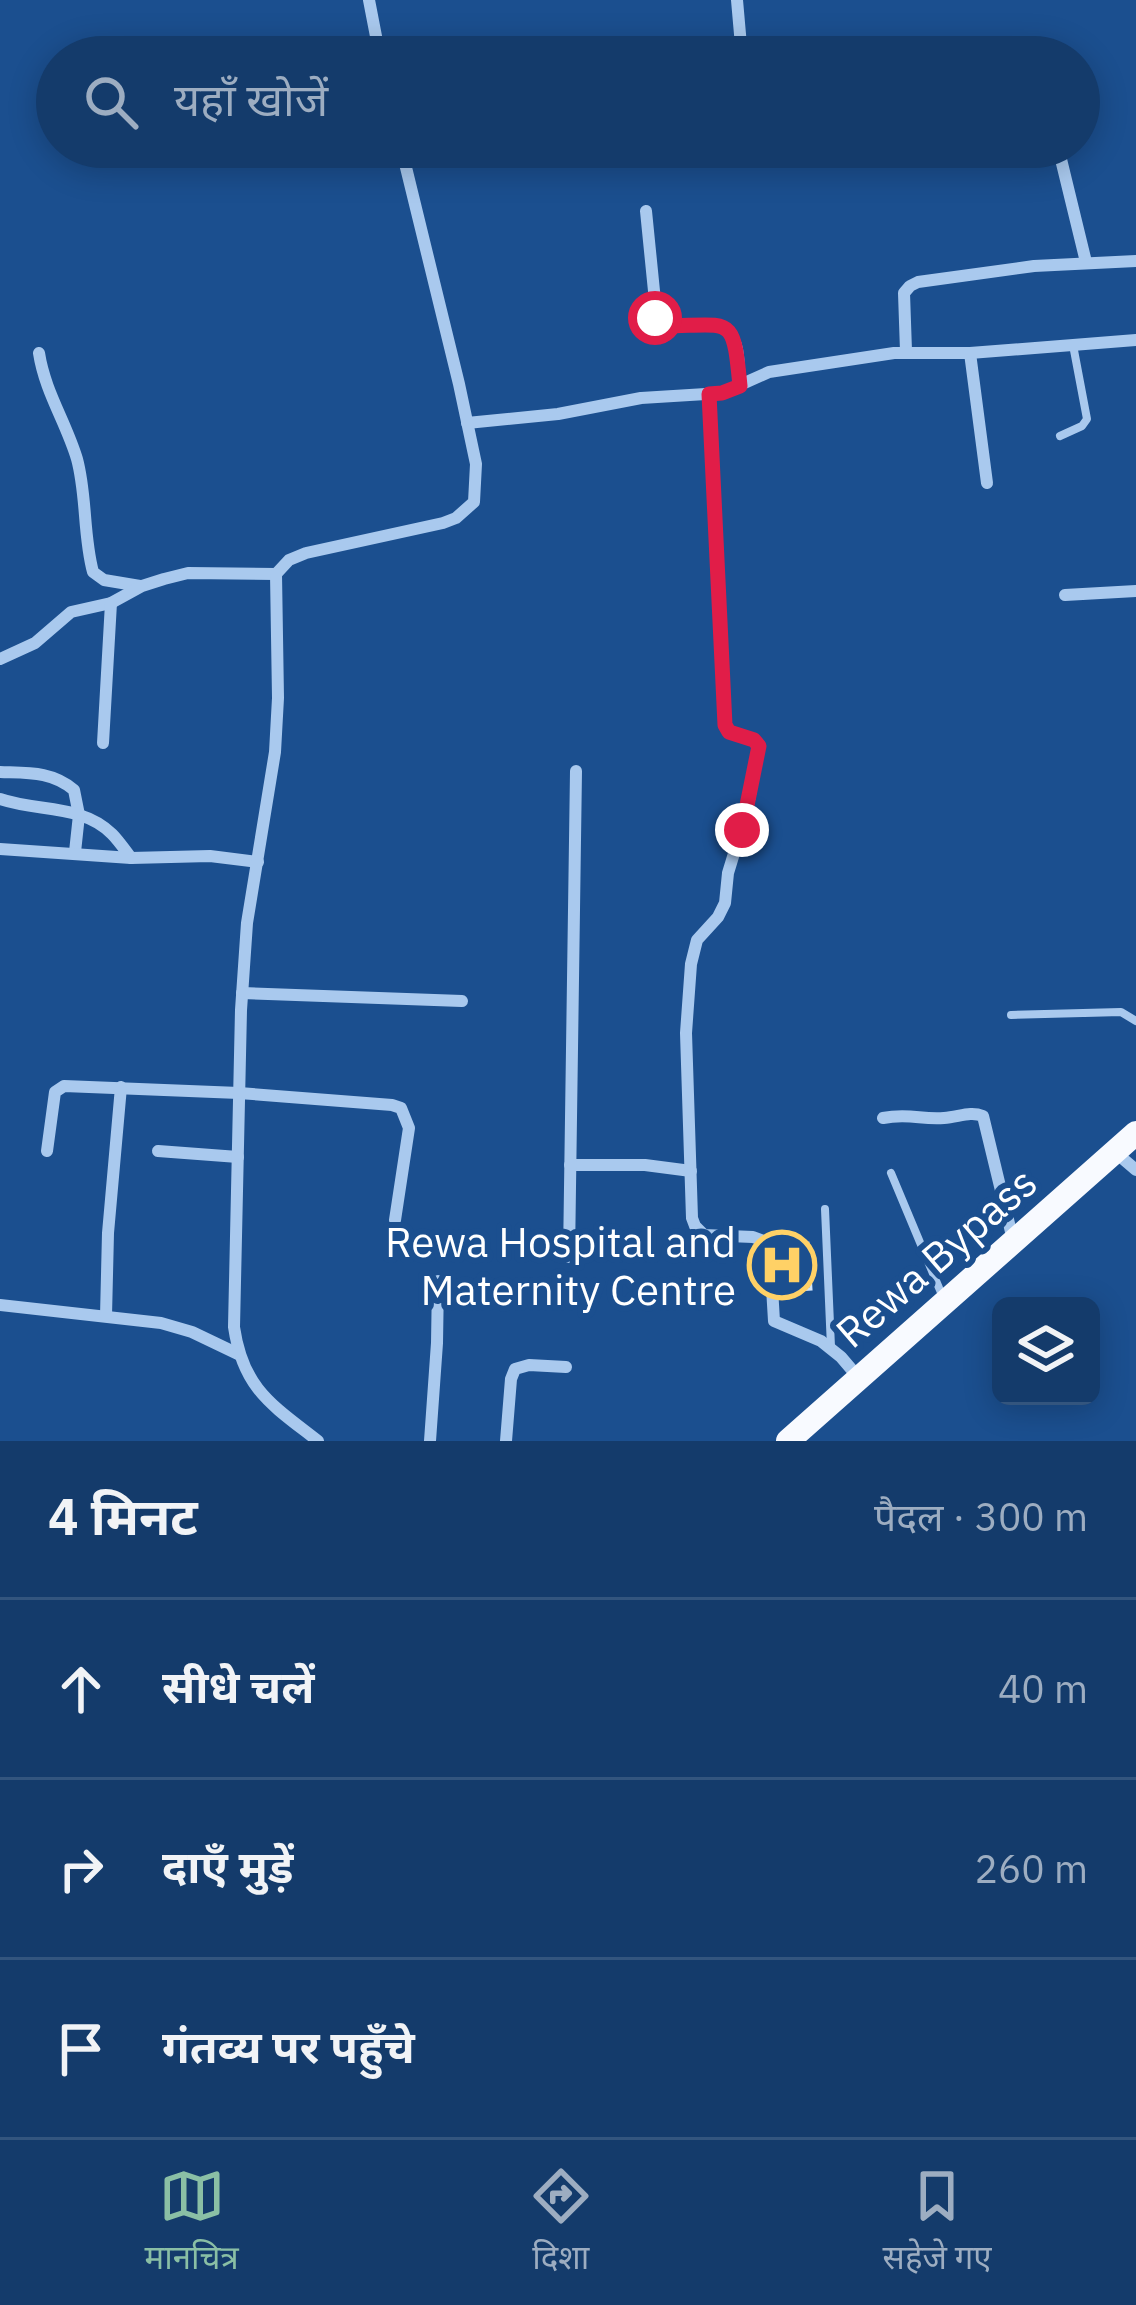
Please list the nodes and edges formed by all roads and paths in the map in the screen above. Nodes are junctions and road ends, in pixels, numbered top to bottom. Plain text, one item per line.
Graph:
1 (370, 0) edge
2 (736, 0) edge
3 (376, 36) edge
4 (740, 36) edge
5 (406, 168) edge
6 (1063, 168) edge
7 (646, 212) dead end
8 (1136, 261) edge
9 (1086, 262) junction
10 (1136, 340) edge
11 (1073, 345) junction
12 (906, 351) junction
13 (970, 352) junction
14 (38, 353) dead end
15 (740, 386) junction
16 (709, 394) junction
17 (467, 423) junction
18 (1060, 436) dead end
19 (987, 483) dead end
20 (276, 574) junction
21 (142, 586) junction
22 (1136, 591) edge
23 (1065, 595) dead end
24 (111, 603) junction
25 (0, 659) edge
26 (103, 743) dead end
27 (576, 771) dead end
28 (0, 772) edge
29 (0, 799) edge
30 (79, 815) junction
31 (0, 849) edge
32 (75, 852) junction
33 (131, 858) junction
34 (258, 862) junction
35 (242, 993) junction
36 (463, 1001) dead end
37 (1011, 1015) dead end
38 (1136, 1021) edge
39 (121, 1087) junction
40 (239, 1093) junction
41 (883, 1118) dead end
42 (1136, 1132) edge
43 (47, 1150) dead end
44 (158, 1151) dead end
45 (1115, 1152) junction
46 (238, 1156) junction
47 (570, 1165) junction
48 (1136, 1170) edge
49 (691, 1171) junction
50 (891, 1173) dead end
51 (824, 1209) dead end
52 (395, 1220) dead end
53 (1013, 1240) junction
54 (568, 1257) dead end
55 (438, 1281) dead end
56 (945, 1302) junction
57 (0, 1305) edge
58 (106, 1316) junction
59 (831, 1348) junction
60 (238, 1354) junction
61 (566, 1367) dead end
62 (858, 1377) junction
63 (318, 1441) edge
64 (430, 1441) edge
65 (506, 1441) edge
66 (788, 1441) edge

1 - 3 street
2 - 4 street
5 - 17 street
6 - 9 street
7 - 15 street
8 - 9 street
9 - 12 street
10 - 11 street
11 - 13 street
11 - 18 lane
12 - 13 street
12 - 15 street
13 - 19 street
14 - 21 street
15 - 16 street
16 - 17 street
16 - 49 street
17 - 20 street
20 - 21 street
20 - 34 street
21 - 24 street
22 - 23 street
24 - 25 street
24 - 26 street
27 - 47 street
28 - 30 street
29 - 30 street
30 - 32 street
30 - 33 street
31 - 32 street
32 - 33 street
33 - 34 street
34 - 35 street
35 - 36 street
35 - 40 street
37 - 38 lane
39 - 40 street
39 - 43 street
39 - 58 street
40 - 46 street
40 - 52 street
41 - 53 street
42 - 45 highway, Rewa Bypass
44 - 46 street
45 - 48 street
45 - 53 highway, Rewa Bypass
46 - 60 street
47 - 49 street
47 - 54 street
49 - 59 street
50 - 56 lane
51 - 59 lane
53 - 56 highway, Rewa Bypass
55 - 64 street
56 - 62 highway, Rewa Bypass
57 - 58 street
58 - 60 street
59 - 62 street
60 - 63 street
61 - 65 street
62 - 66 highway, Rewa Bypass

